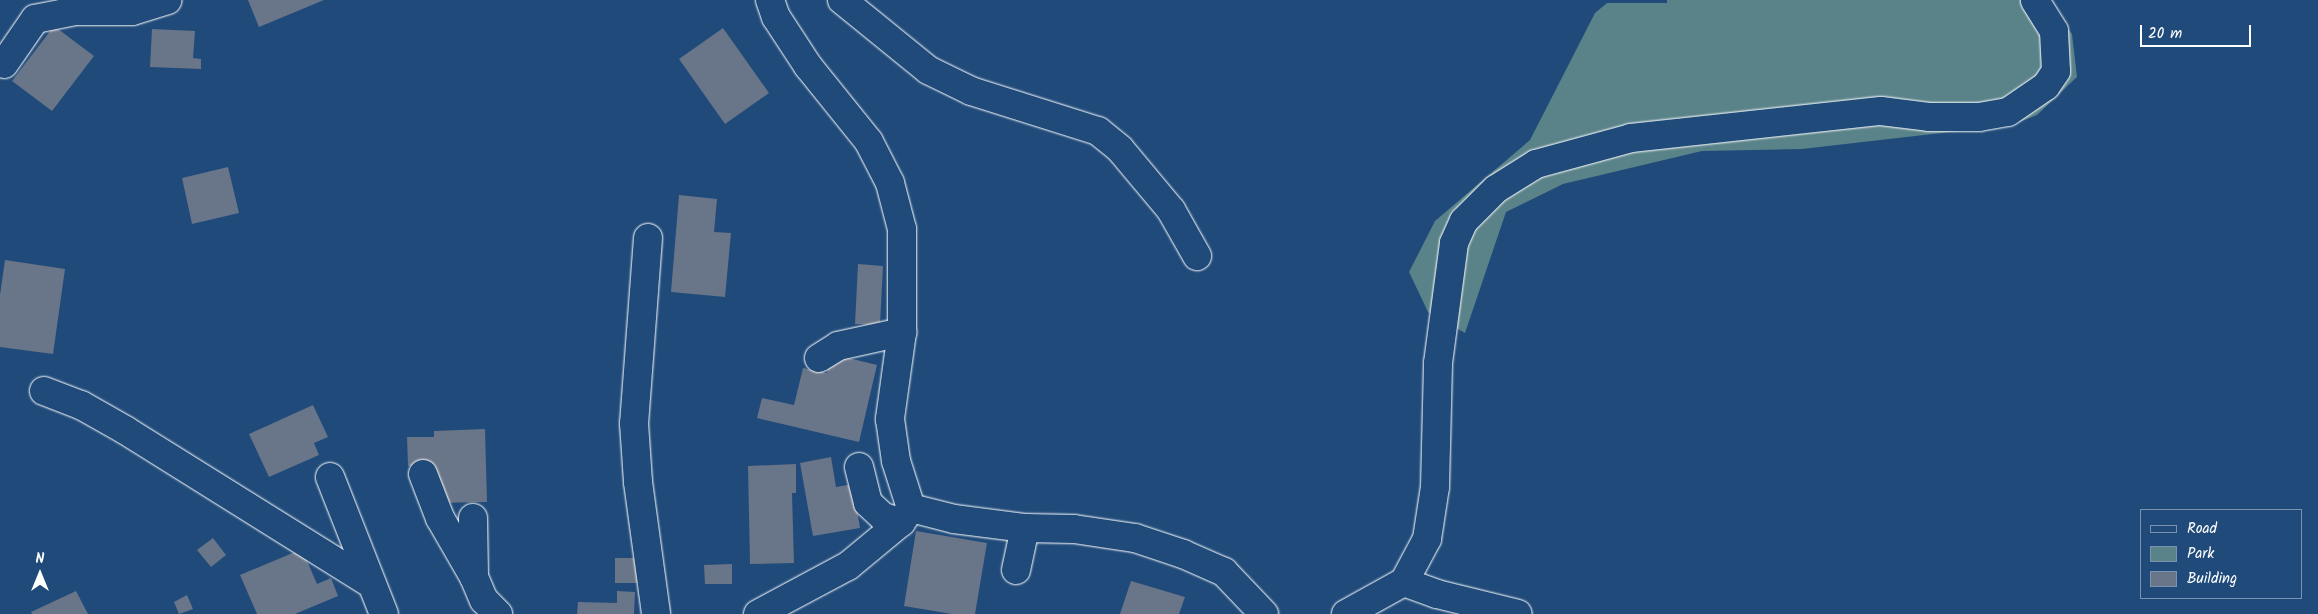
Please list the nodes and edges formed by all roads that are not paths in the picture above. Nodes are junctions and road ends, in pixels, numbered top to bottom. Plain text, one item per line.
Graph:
1 (167, 0) edge
2 (770, 0) edge
3 (842, 0) edge
4 (2035, 0) edge
5 (4, 64) dead end
6 (648, 238) dead end
7 (1197, 256) dead end
8 (902, 332) junction
9 (819, 358) dead end
10 (44, 390) dead end
11 (859, 468) dead end
12 (423, 474) dead end
13 (330, 477) dead end
14 (906, 515) junction
15 (473, 518) dead end
16 (1025, 528) junction
17 (1016, 570) dead end
18 (474, 577) junction
19 (1404, 582) junction
20 (371, 584) junction
21 (384, 614) edge
22 (498, 614) edge
23 (656, 614) edge
24 (758, 614) edge
25 (1264, 614) edge
26 (1346, 614) edge
27 (1518, 614) edge

1 - 5 street
2 - 8 street
3 - 7 street
4 - 19 street
6 - 23 street
8 - 9 street
8 - 14 street
10 - 20 street
11 - 14 street
12 - 18 street
13 - 20 street
14 - 16 street
14 - 24 street
15 - 18 street
16 - 17 street
16 - 25 street
18 - 22 street
19 - 26 street
19 - 27 street
20 - 21 street

